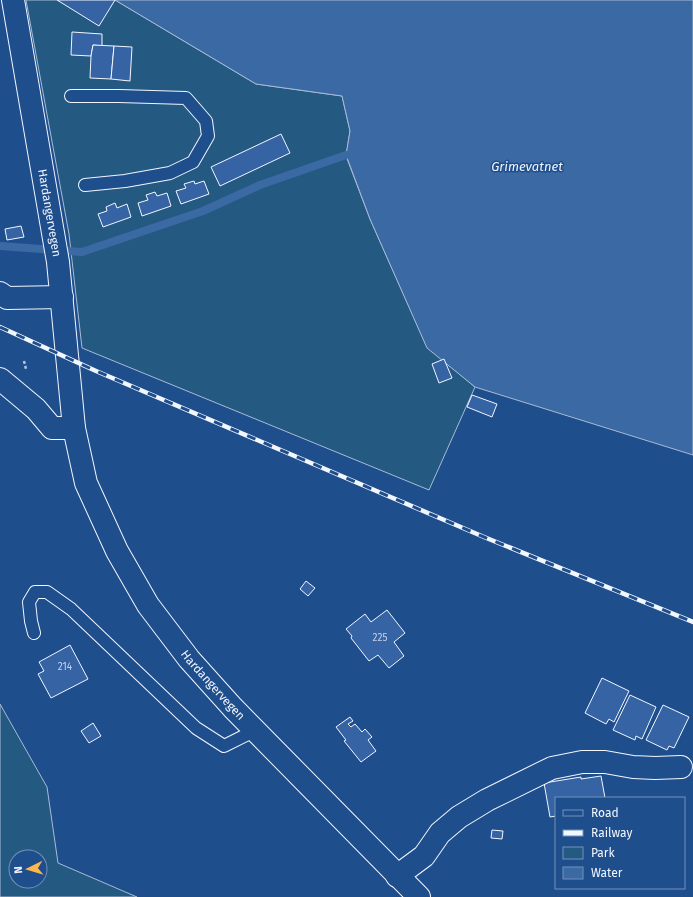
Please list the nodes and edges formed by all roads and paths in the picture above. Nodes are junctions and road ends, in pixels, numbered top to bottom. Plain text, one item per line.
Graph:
1 (10, 0) edge
2 (13, 0) edge
3 (0, 3) edge
4 (71, 96) dead end
5 (85, 185) dead end
6 (0, 293) edge
7 (62, 297) junction
8 (0, 379) edge
9 (74, 428) junction
10 (34, 633) dead end
11 (256, 730) junction
12 (681, 767) dead end
13 (397, 876) junction
14 (419, 897) edge

1 - 3 main road
2 - 7 main road, Hardangervegen
4 - 5 lane
6 - 7 main road
7 - 9 main road, Hardangervegen
8 - 9 main road
9 - 11 main road, Hardangervegen
10 - 11 lane
11 - 13 main road, Hardangervegen
12 - 13 main road
13 - 14 main road, Hardangervegen

